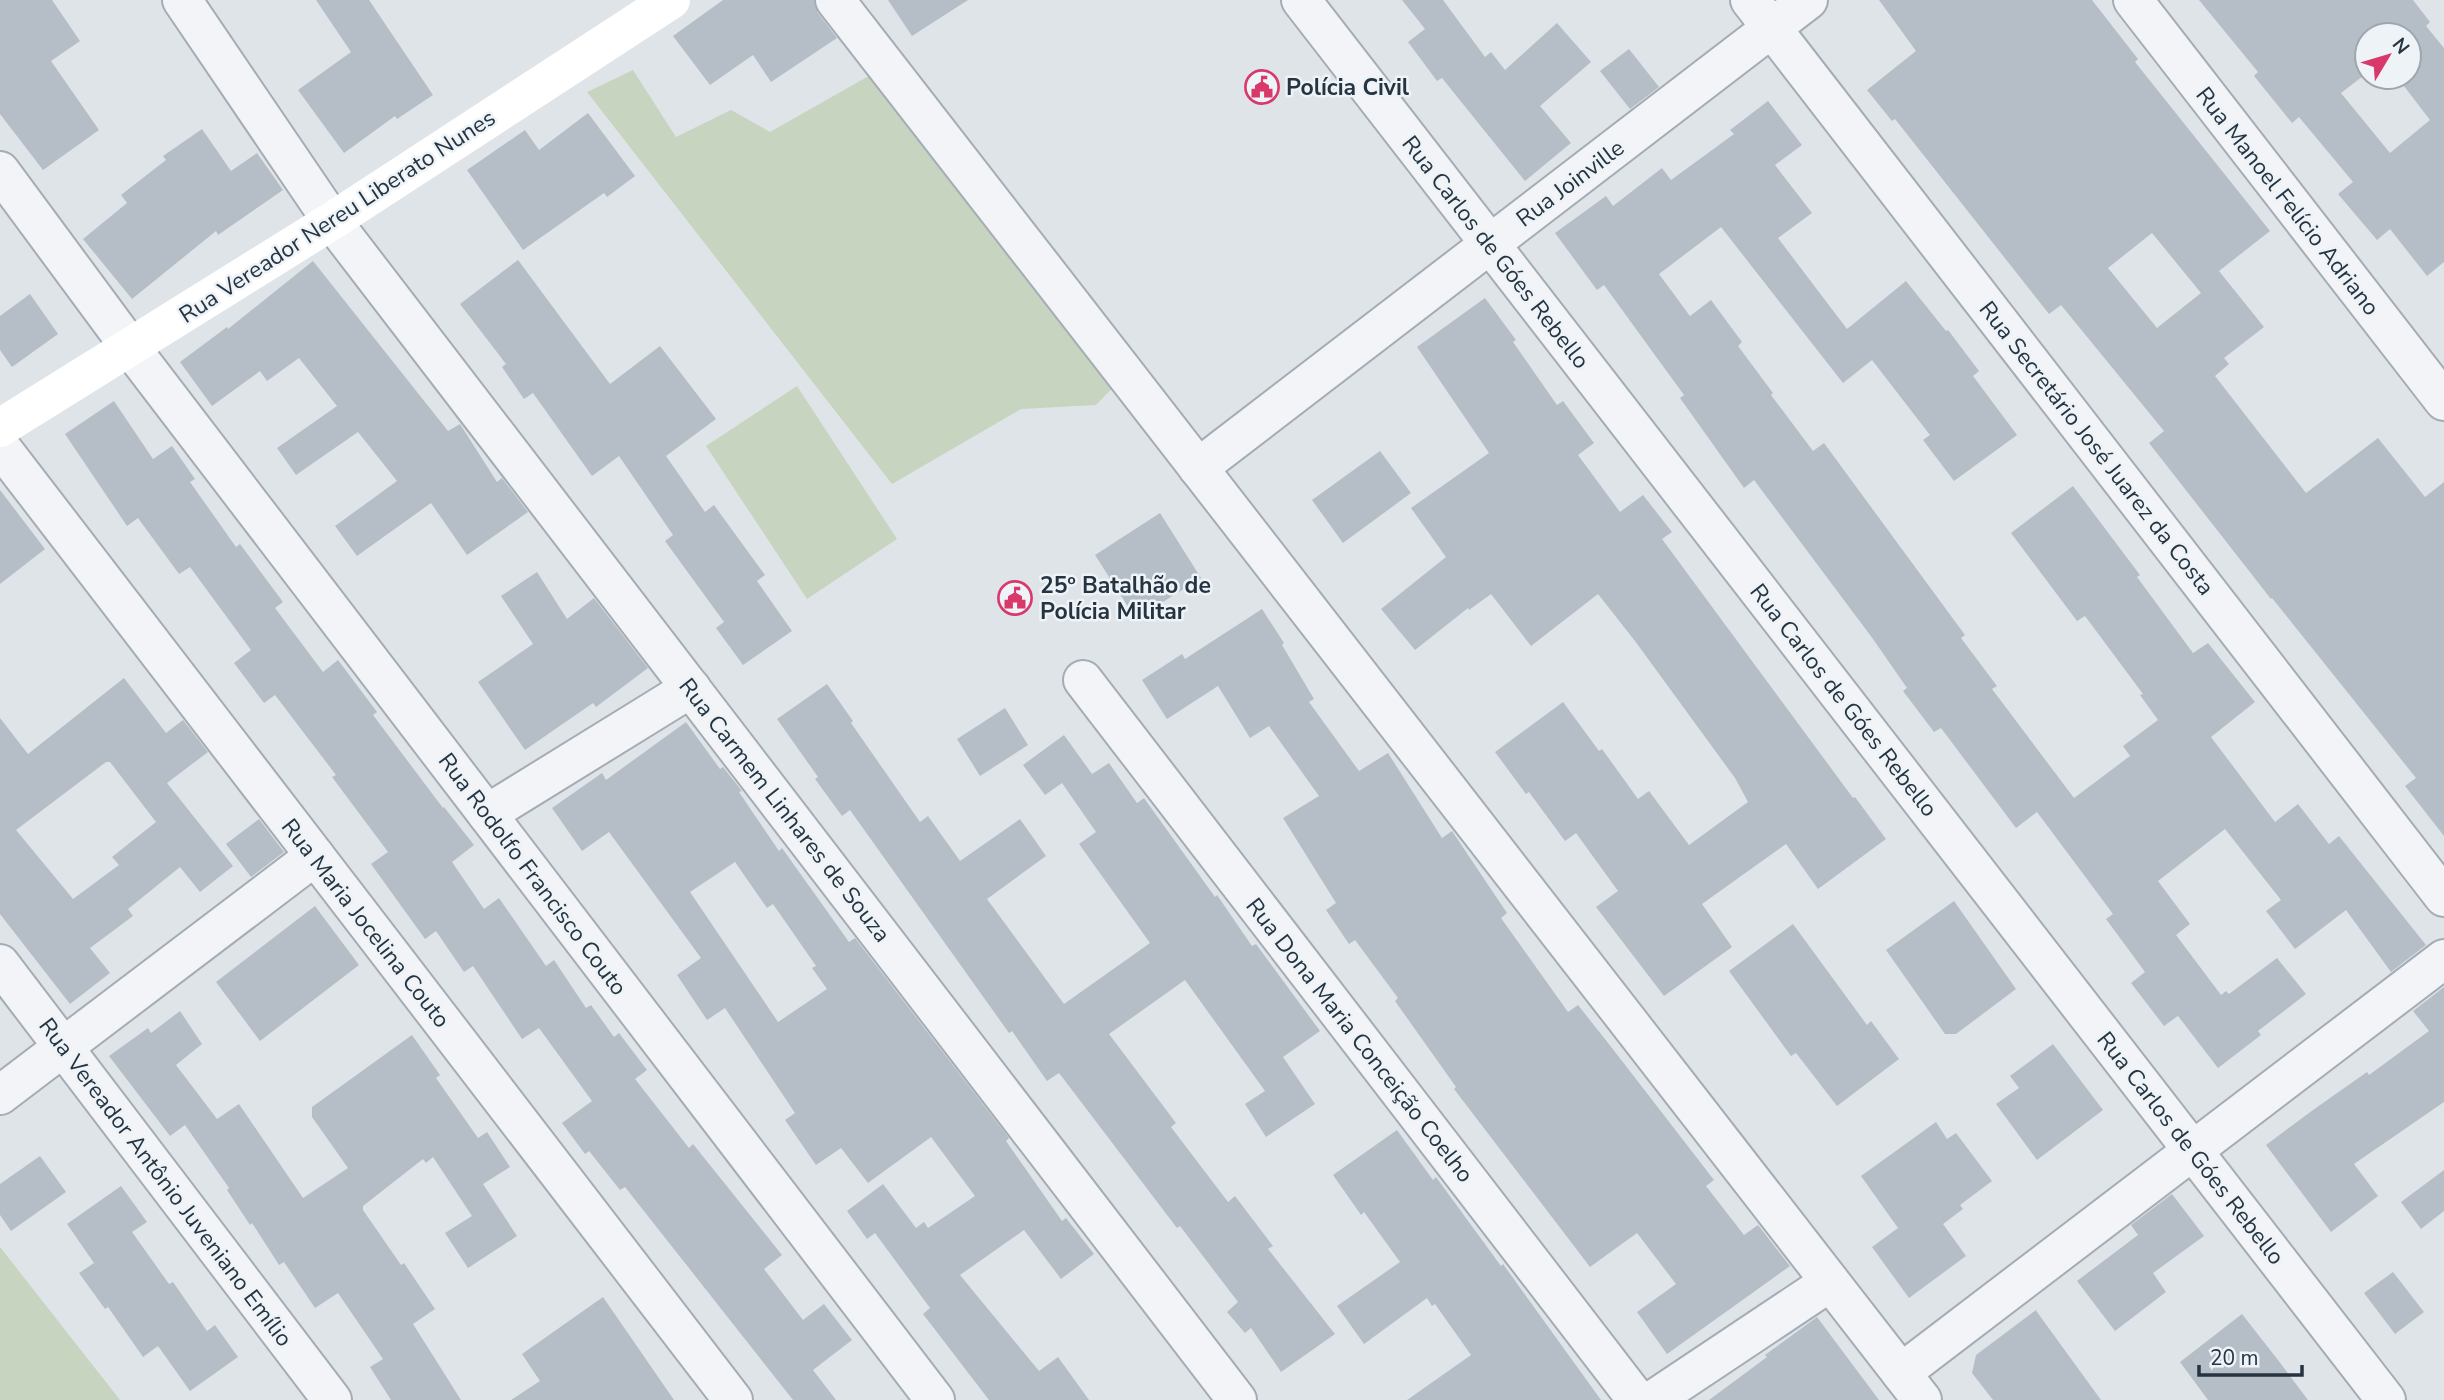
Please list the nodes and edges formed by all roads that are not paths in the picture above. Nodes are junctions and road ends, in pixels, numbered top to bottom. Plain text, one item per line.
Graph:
1 (182, 0) edge
2 (671, 0) edge
3 (835, 0) edge
4 (1301, 0) edge
5 (1808, 0) edge
6 (2133, 0) edge
7 (1761, 14) edge
8 (0, 171) edge
9 (332, 221) junction
10 (1490, 244) junction
11 (130, 347) junction
12 (2444, 401) edge
13 (0, 428) edge
14 (0, 446) edge
15 (1198, 468) junction
16 (1083, 681) dead end
17 (691, 688) junction
18 (487, 814) junction
19 (315, 856) junction
20 (2444, 897) edge
21 (2444, 960) edge
22 (0, 964) edge
23 (63, 1047) junction
24 (0, 1095) edge
25 (2193, 1151) junction
26 (1830, 1282) junction
27 (1911, 1387) edge
28 (332, 1400) edge
29 (733, 1400) edge
30 (935, 1400) edge
31 (1237, 1400) edge
32 (1637, 1400) edge
33 (1653, 1400) edge
34 (2386, 1400) edge

1 - 9 street, Rua Carmem Linhares de Souza
2 - 9 main road, Rua Vereador Nereu Liberato Nunes
3 - 15 street
4 - 10 street, Rua Carlos de Góes Rebello
5 - 7 street, Rua Joinville
6 - 12 street, Rua Manoel Felício Adriano
7 - 10 street, Rua Joinville
7 - 20 street, Rua Secretário José Juarez da Costa
8 - 11 street, Rua Rodolfo Francisco Couto
9 - 11 main road, Rua Vereador Nereu Liberato Nunes
9 - 17 street, Rua Carmem Linhares de Souza
10 - 15 street, Rua Joinville
10 - 25 street, Rua Carlos de Góes Rebello
11 - 13 main road, Rua Vereador Nereu Liberato Nunes
11 - 18 street, Rua Rodolfo Francisco Couto
14 - 19 street, Rua Maria Jocelina Couto
15 - 26 street
16 - 32 street, Rua Dona Maria Conceição Coelho
17 - 18 street
17 - 31 street, Rua Carmem Linhares de Souza
18 - 30 street, Rua Rodolfo Francisco Couto
19 - 23 street
19 - 29 street, Rua Maria Jocelina Couto
21 - 25 street
22 - 23 street, Rua Vereador Antônio Juveniano Emílio
23 - 24 street
23 - 28 street, Rua Vereador Antônio Juveniano Emílio
25 - 27 street
25 - 34 street, Rua Carlos de Góes Rebello
26 - 27 street
26 - 33 street

